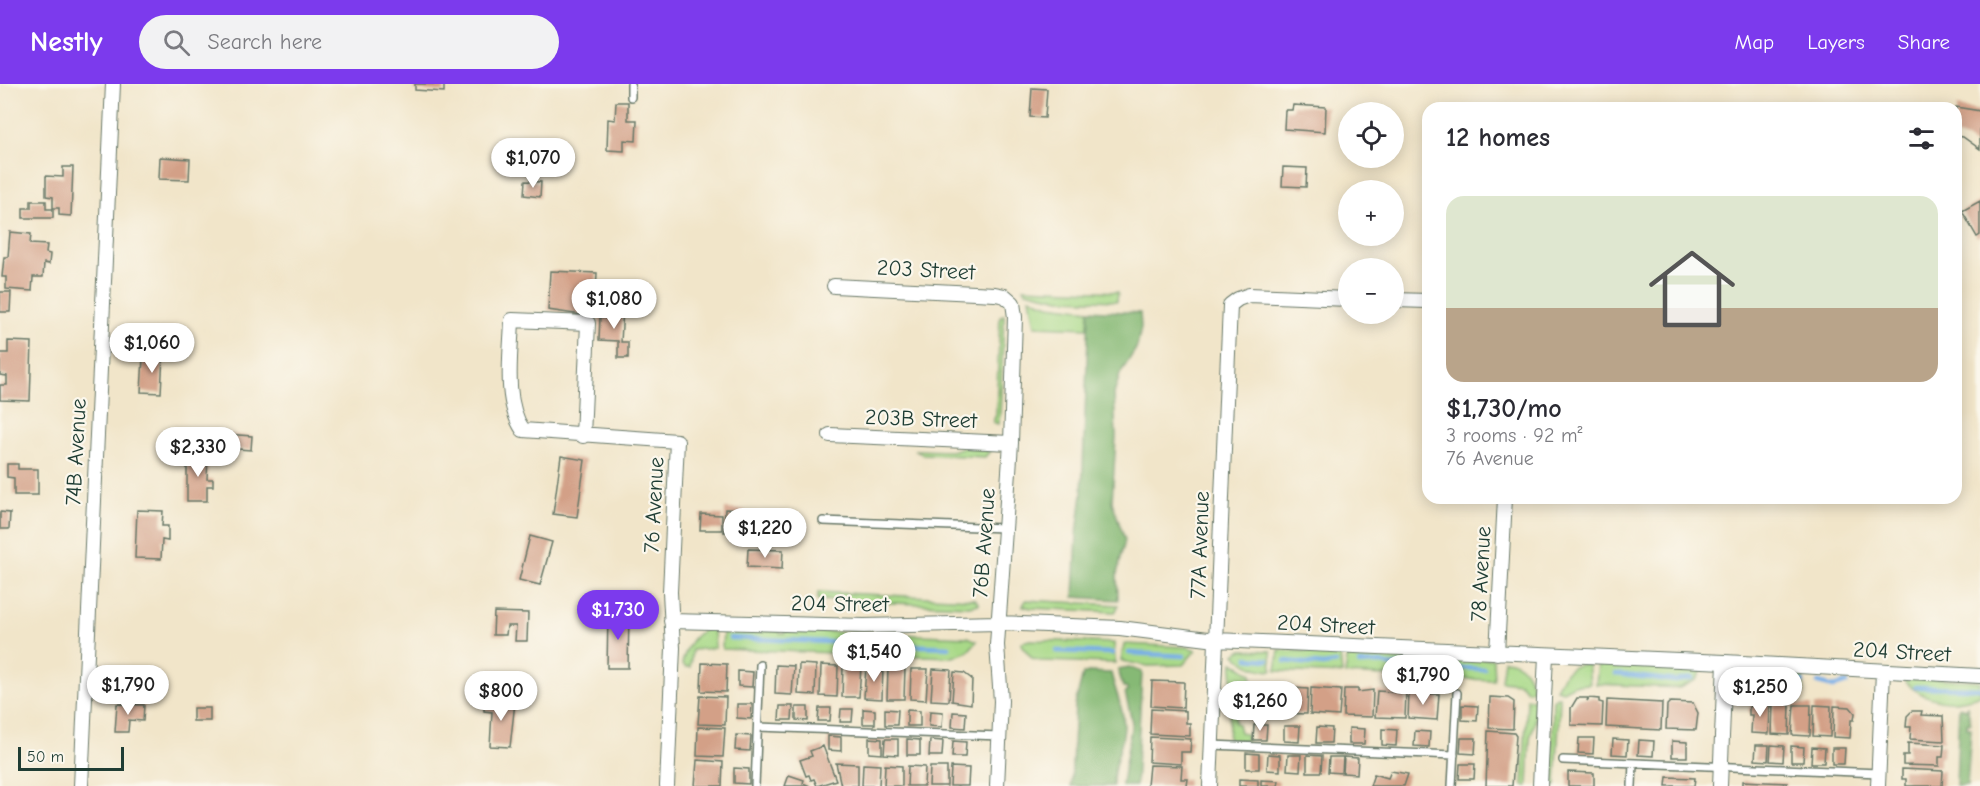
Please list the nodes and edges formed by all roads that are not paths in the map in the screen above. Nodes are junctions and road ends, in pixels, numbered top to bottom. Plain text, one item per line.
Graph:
1 (113, 84) edge
2 (631, 84) edge
3 (631, 98) dead end
4 (834, 286) dead end
5 (1338, 299) edge
6 (1404, 300) edge
7 (1422, 301) edge
8 (1013, 303) joint
9 (830, 435) dead end
10 (583, 436) junction
11 (1011, 443) junction
12 (1505, 504) edge
13 (823, 521) dead end
14 (1004, 528) junction
15 (671, 621) junction
16 (999, 623) junction
17 (1216, 640) junction
18 (1497, 652) junction
19 (1546, 655) junction
20 (1725, 662) junction
21 (760, 665) dead end
22 (1883, 671) junction
23 (1980, 676) edge
24 (1456, 693) dead end
25 (758, 727) junction
26 (1000, 736) junction
27 (1212, 745) junction
28 (1454, 755) junction
29 (1563, 760) dead end
30 (1633, 763) junction
31 (1721, 767) junction
32 (1878, 780) edge
33 (81, 786) edge
34 (667, 786) edge
35 (755, 786) edge
36 (997, 786) edge
37 (1210, 786) edge
38 (1452, 786) edge
39 (1540, 786) edge
40 (1632, 786) edge
41 (1720, 786) edge

1 - 33 street, 74B Avenue
2 - 3 lane
4 - 8 street, 203 Street
5 - 17 street, 77A Avenue
6 - 7 street
8 - 11 street, 76B Avenue
9 - 11 street, 203B Street
10 - 10 street
10 - 15 street, 76 Avenue
11 - 14 street, 76B Avenue
12 - 18 street, 78 Avenue
13 - 14 lane
14 - 16 street, 76B Avenue
15 - 16 street, 204 Street
15 - 34 street, 76 Avenue
16 - 17 street, 204 Street
16 - 26 street, 76B Avenue
17 - 18 street, 204 Street
17 - 27 street, 77A Avenue
18 - 19 street, 204 Street
19 - 20 street, 204 Street
19 - 39 street
20 - 22 street, 204 Street
20 - 31 street
21 - 25 lane
22 - 23 street, 204 Street
22 - 32 street
24 - 28 lane
25 - 26 lane
25 - 35 lane
26 - 36 street, 76B Avenue
27 - 28 lane
27 - 37 street, 77A Avenue
28 - 38 lane
29 - 30 lane
30 - 31 lane
30 - 40 lane
31 - 32 lane
31 - 41 street

